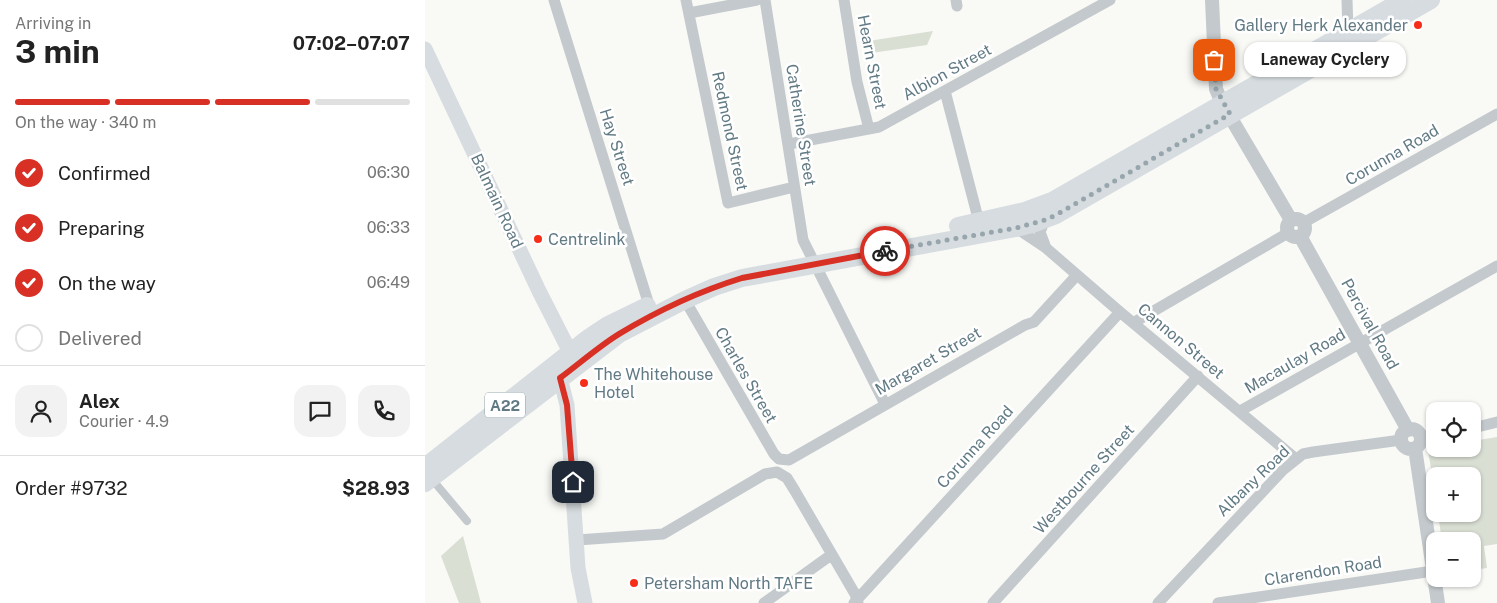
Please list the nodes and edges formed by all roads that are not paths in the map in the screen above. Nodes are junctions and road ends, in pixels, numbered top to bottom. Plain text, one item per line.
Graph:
1 (553, 0) edge
2 (686, 0) edge
3 (757, 0) edge
4 (765, 0) edge
5 (844, 0) edge
6 (1212, 0) edge
7 (1347, 0) edge
8 (1403, 0) edge
9 (1431, 0) edge
10 (1108, 1) edge
11 (689, 13) junction
12 (1348, 31) junction
13 (425, 49) edge
14 (945, 91) junction
15 (1226, 108) junction
16 (1497, 114) edge
17 (869, 130) junction
18 (789, 144) junction
19 (794, 187) junction
20 (1045, 220) junction
21 (979, 222) junction
22 (1016, 228) junction
23 (1296, 228) junction
24 (1046, 248) junction
25 (813, 259) junction
26 (1497, 266) edge
27 (1077, 274) junction
28 (685, 300) junction
29 (649, 305) junction
30 (1119, 312) junction
31 (1133, 323) junction
32 (1361, 343) junction
33 (570, 352) junction
34 (558, 371) junction
35 (1198, 376) junction
36 (885, 404) junction
37 (1240, 411) junction
38 (1497, 422) edge
39 (1481, 426) edge
40 (1405, 435) junction
41 (1426, 440) edge
42 (1418, 443) junction
43 (1296, 458) junction
44 (784, 460) joint
45 (425, 467) edge
46 (431, 483) edge
47 (467, 521) dead end
48 (1428, 532) edge
49 (577, 540) junction
50 (831, 555) junction
51 (1426, 572) edge
52 (1436, 587) edge
53 (1164, 601) edge
54 (856, 602) edge
55 (585, 603) edge
56 (765, 603) edge
57 (993, 603) edge
58 (1218, 603) edge
59 (1438, 603) edge

1 - 29 street, Hay Street
2 - 11 street, Redmond Street
3 - 11 street
4 - 18 street, Catherine Street
5 - 17 street, Hearn Street
6 - 15 street, Percival Road
7 - 12 street
8 - 12 highway, A22
9 - 15 highway, A22
10 - 14 street, Albion Street
11 - 19 street, Redmond Street
12 - 15 highway, A22
13 - 33 main road, Balmain Road
14 - 17 street, Albion Street
14 - 21 street
15 - 20 highway, A22
15 - 21 highway, A22
15 - 23 street, Percival Road
16 - 23 street, Corunna Road
17 - 18 street, Albion Street
18 - 19 street, Catherine Street
19 - 25 street, Catherine Street
20 - 22 highway, A22
20 - 24 street
21 - 25 highway, A22
22 - 24 street, Cannon Street
22 - 25 highway, A22
23 - 31 street, Corunna Road
23 - 32 street, Percival Road
24 - 27 street, Cannon Street
25 - 28 highway, A22
25 - 29 highway, A22
25 - 36 street, Catherine Street
26 - 32 street, Macaulay Road
27 - 30 street, Cannon Street
27 - 36 street, Margaret Street
28 - 34 highway, A22
28 - 44 street, Charles Street
29 - 33 highway, A22
30 - 31 street, Cannon Street
30 - 54 street, Corunna Road
31 - 35 street, Cannon Street
32 - 37 street, Macaulay Road
32 - 40 street, Percival Road
33 - 34 highway, A22
34 - 45 highway, A22
34 - 46 highway, A22
34 - 49 main road
35 - 37 street, Cannon Street
35 - 57 street, Westbourne Street
36 - 44 street, Margaret Street
37 - 43 street, Cannon Street
38 - 39 street
40 - 42 street
40 - 43 street, Albany Road
41 - 42 street
42 - 48 street
43 - 53 street, Albany Road
46 - 47 street
49 - 50 street
49 - 55 main road
50 - 54 street
50 - 56 street
51 - 58 street, Clarendon Road
52 - 59 street

